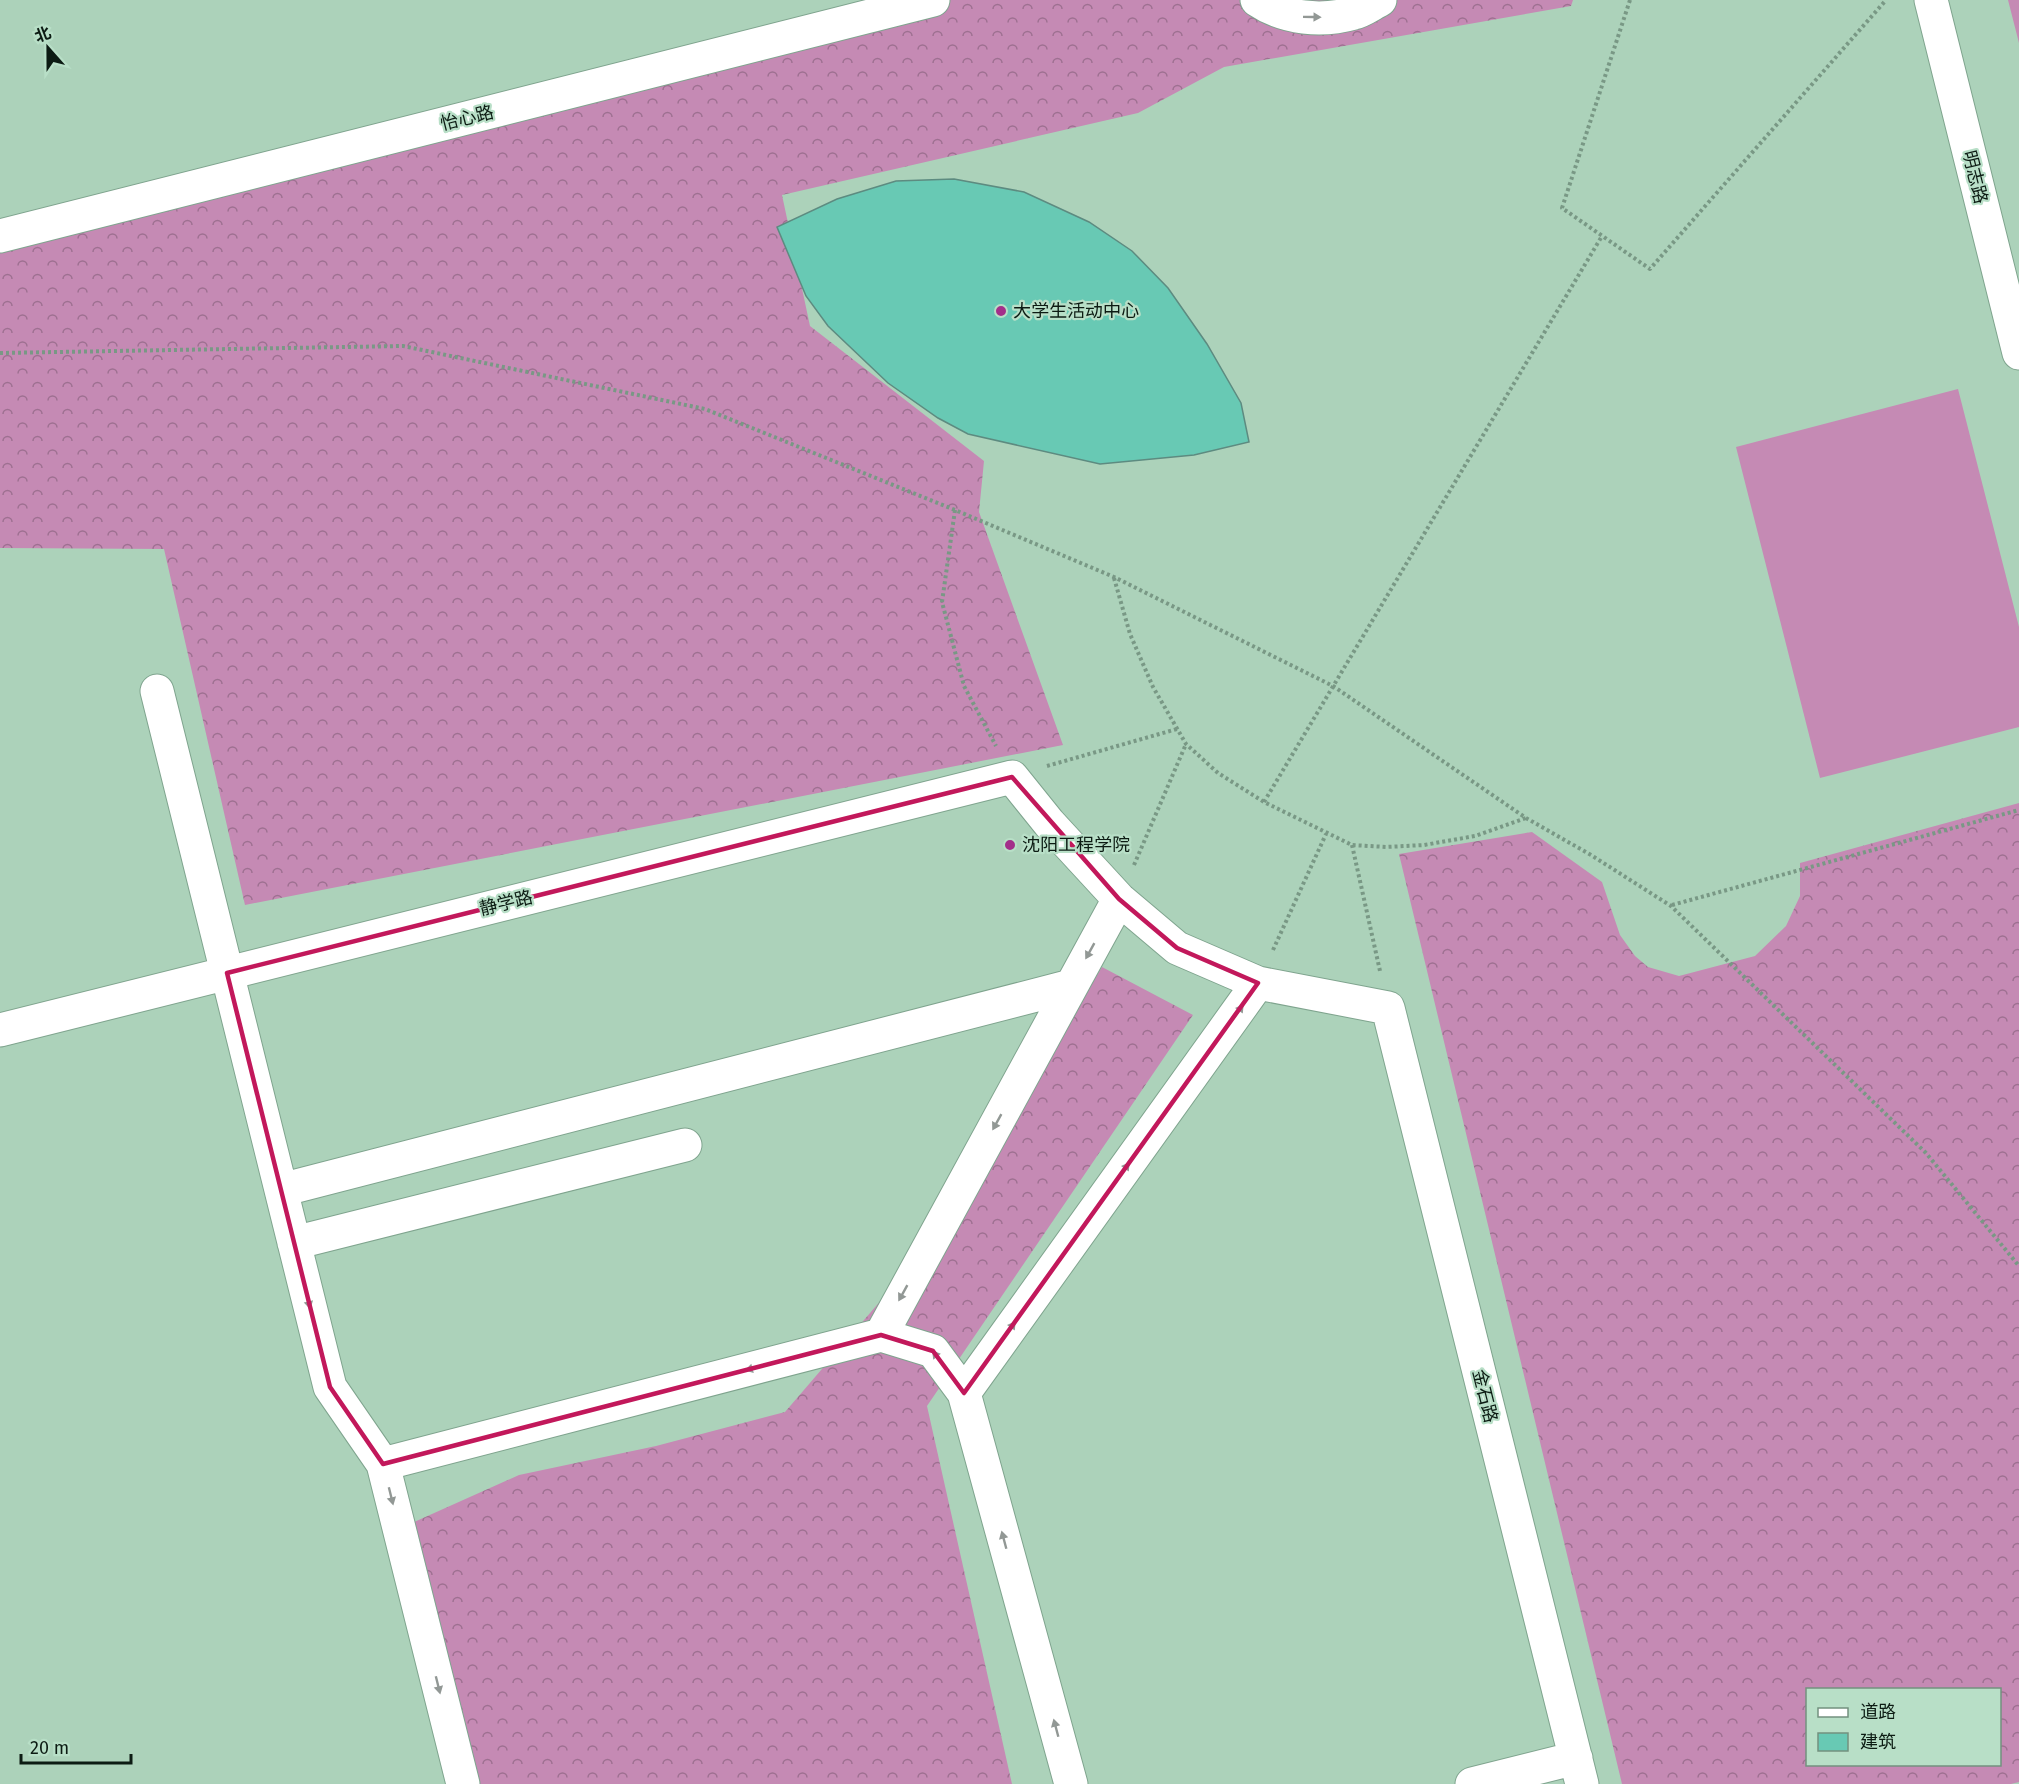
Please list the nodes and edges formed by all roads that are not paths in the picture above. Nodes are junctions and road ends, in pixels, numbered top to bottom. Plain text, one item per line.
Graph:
1 (933, 0) edge
2 (1257, 0) edge
3 (1380, 0) edge
4 (1930, 0) edge
5 (0, 236) edge
6 (2019, 354) edge
7 (157, 692) dead end
8 (1119, 899) junction
9 (227, 973) junction
10 (1258, 983) junction
11 (1071, 986) junction
12 (0, 1030) edge
13 (685, 1145) dead end
14 (280, 1190) junction
15 (294, 1243) junction
16 (881, 1335) junction
17 (964, 1393) junction
18 (383, 1464) junction
19 (1579, 1771) edge
20 (463, 1784) edge
21 (1071, 1784) edge
22 (1472, 1784) edge

1 - 5 street, 怡心路
2 -> 3 street
4 - 6 street, 明志路
7 - 9 street
8 - 9 street, 静学路
8 - 10 street
8 -> 11 street
9 - 12 street, 静学路
9 - 14 street
17 -> 10 street
10 - 19 street, 金石路
11 - 14 street
11 -> 16 street
13 - 15 street
14 - 15 street
15 -> 18 street
17 -> 16 street
16 -> 18 street
21 -> 17 street
18 -> 20 street
19 - 22 street

